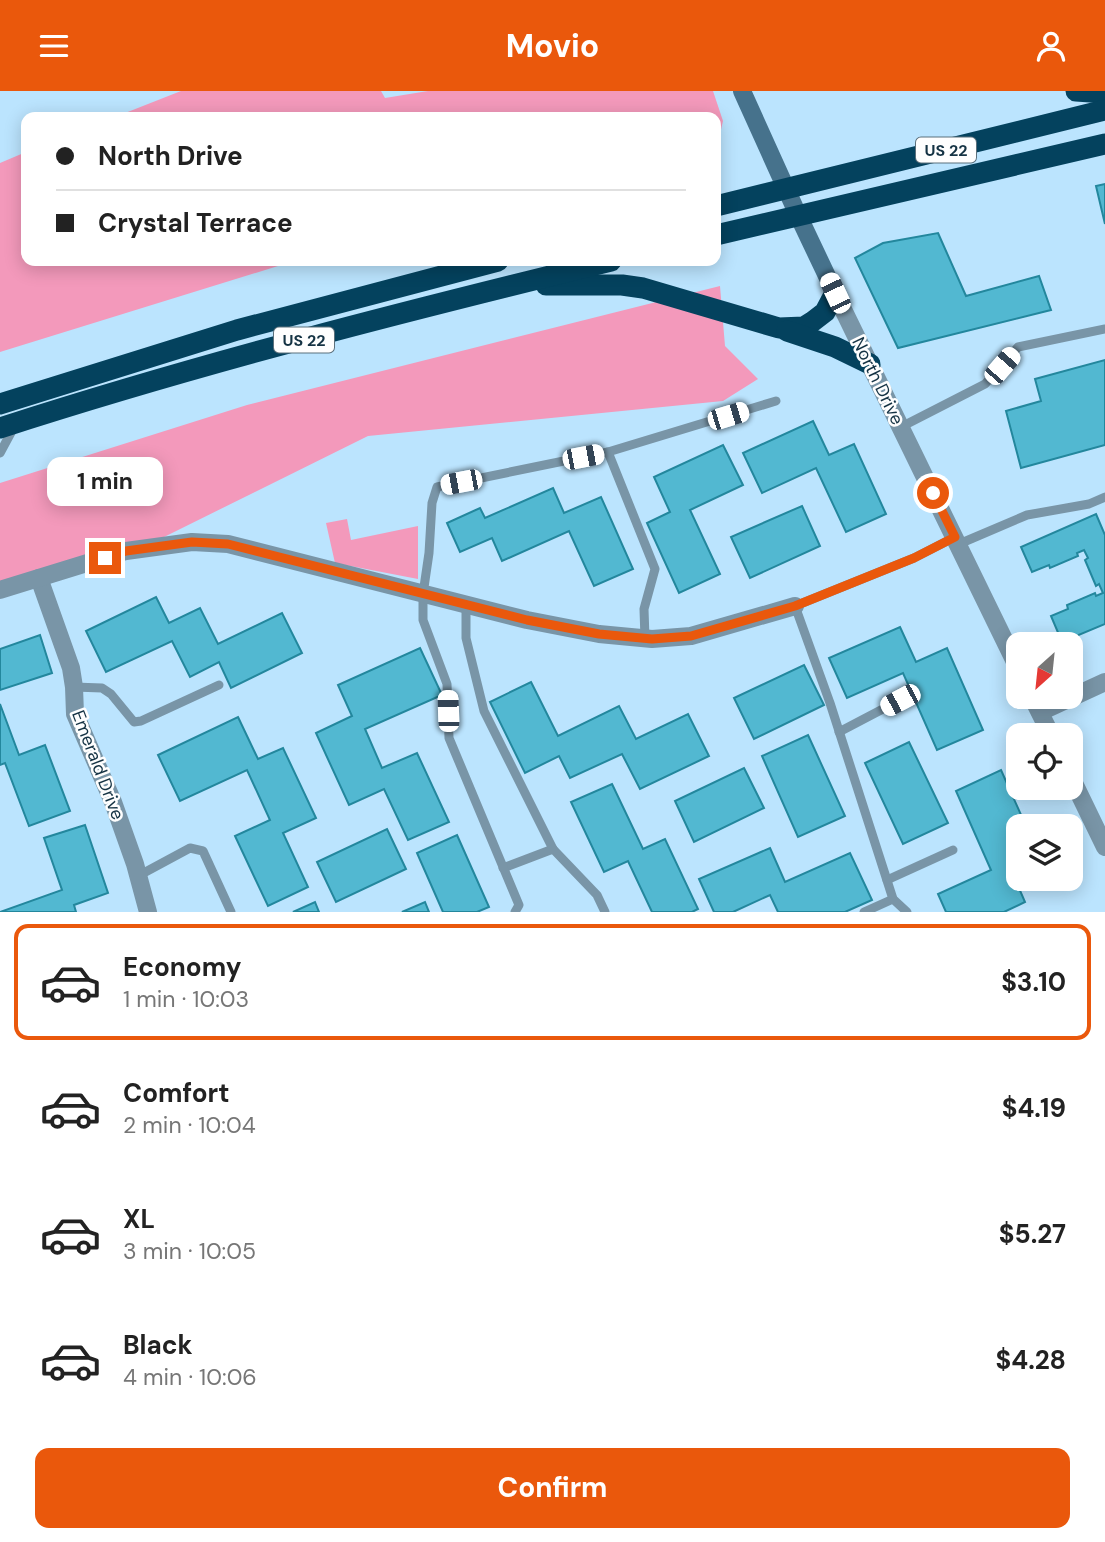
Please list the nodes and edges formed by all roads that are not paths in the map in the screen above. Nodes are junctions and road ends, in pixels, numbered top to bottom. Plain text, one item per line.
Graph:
1 (743, 91) edge
2 (1076, 91) edge
3 (1105, 93) edge
4 (1105, 110) edge
5 (1105, 144) edge
6 (786, 188) junction
7 (721, 205) edge
8 (798, 215) junction
9 (721, 234) edge
10 (479, 266) edge
11 (591, 266) edge
12 (513, 285) junction
13 (835, 293) junction
14 (779, 328) junction
15 (1105, 329) edge
16 (870, 364) junction
17 (776, 401) dead end
18 (0, 404) edge
19 (8, 425) edge
20 (901, 427) junction
21 (0, 453) edge
22 (608, 453) junction
23 (1105, 497) edge
24 (957, 541) junction
25 (39, 578) junction
26 (0, 590) edge
27 (423, 594) junction
28 (466, 605) junction
29 (795, 606) junction
30 (645, 639) junction
31 (1006, 643) edge
32 (1105, 682) edge
33 (219, 685) dead end
34 (74, 687) junction
35 (1083, 689) edge
36 (900, 700) dead end
37 (839, 732) junction
38 (1082, 800) edge
39 (1105, 847) edge
40 (553, 849) junction
41 (953, 850) dead end
42 (503, 868) junction
43 (138, 876) junction
44 (887, 880) junction
45 (893, 899) junction
46 (148, 912) edge
47 (232, 912) edge
48 (515, 912) edge
49 (605, 912) edge
50 (864, 912) edge
51 (907, 912) edge

1 - 6 street, North Drive
2 - 3 highway
4 - 6 highway, US 22
5 - 8 highway, US 22
6 - 7 highway, US 22
6 - 8 street, North Drive
8 - 9 highway, US 22
8 - 13 street, North Drive
10 - 18 highway, US 22
11 - 12 highway, US 22
12 - 14 highway
12 - 19 highway, US 22
13 - 14 highway
13 - 16 street, North Drive
14 - 16 highway
15 - 20 lane
16 - 20 street, North Drive
17 - 22 lane
19 - 21 lane
20 - 24 street, North Drive
22 - 27 lane
22 - 30 lane
23 - 24 lane
24 - 29 lane
24 - 31 street, North Drive
25 - 26 street
25 - 27 street
25 - 34 street, Emerald Drive
27 - 28 street
27 - 42 lane
28 - 30 street
28 - 40 lane
29 - 30 street
29 - 37 lane
32 - 35 street
33 - 34 lane
34 - 43 street, Emerald Drive
36 - 37 lane
37 - 44 lane
38 - 39 street
40 - 42 lane
40 - 49 lane
41 - 44 lane
42 - 48 lane
43 - 46 street, Emerald Drive
43 - 47 lane
44 - 45 lane
45 - 50 lane
45 - 51 lane

